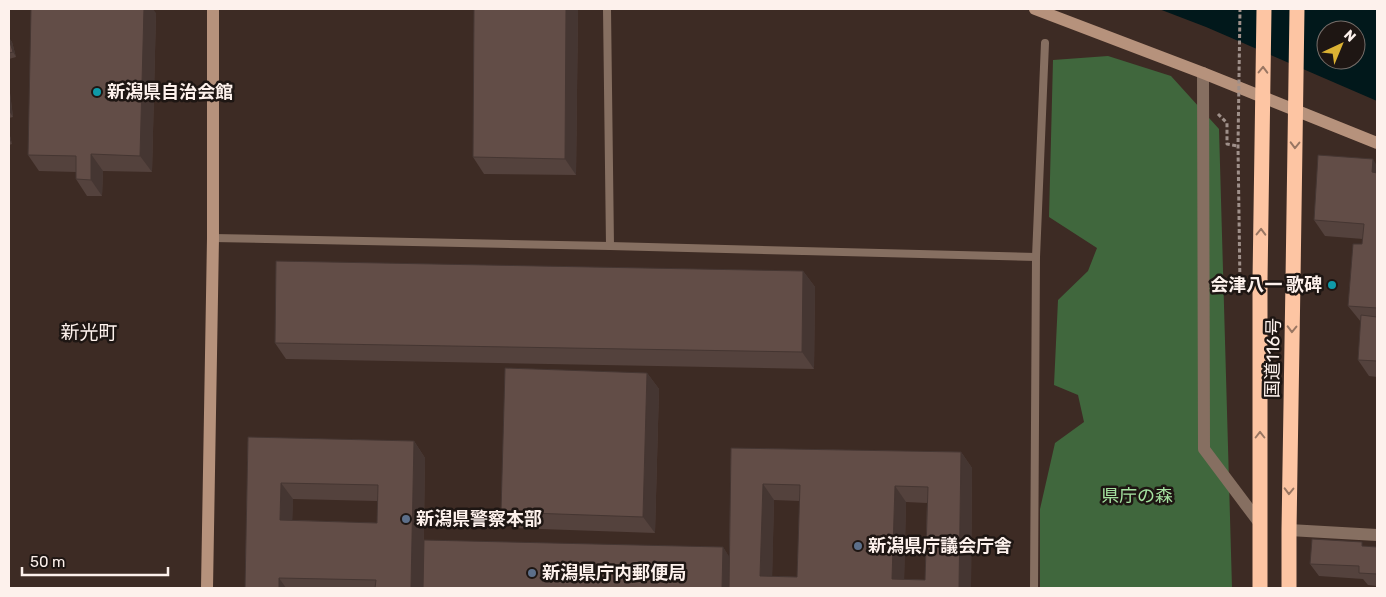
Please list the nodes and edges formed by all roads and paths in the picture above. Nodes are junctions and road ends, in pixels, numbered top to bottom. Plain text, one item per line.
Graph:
1 (213, 9) edge
2 (607, 9) edge
3 (1034, 9) edge
4 (1240, 9) edge
5 (1264, 9) edge
6 (1297, 9) edge
7 (1045, 43) dead end
8 (1203, 74) junction
9 (1217, 113) dead end
10 (1377, 143) edge
11 (1238, 146) junction
12 (213, 238) junction
13 (610, 246) junction
14 (1036, 257) junction
15 (1240, 285) dead end
16 (1261, 525) junction
17 (1289, 530) junction
18 (1377, 535) edge
19 (207, 588) edge
20 (1034, 588) edge
21 (1260, 588) edge
22 (1289, 588) edge

1 - 12 street
2 - 13 lane
3 - 8 street
4 - 11 path, bridge
16 -> 5 highway, 国道116号, bridge
6 -> 17 highway, 国道116号, bridge
7 - 14 lane
8 - 10 street
8 - 16 street
9 - 11 path
11 - 15 path, bridge
12 - 13 lane
12 - 19 street
13 - 14 lane
14 - 20 lane
16 - 21 highway, 国道116号
17 - 18 street
17 - 22 highway, 国道116号

